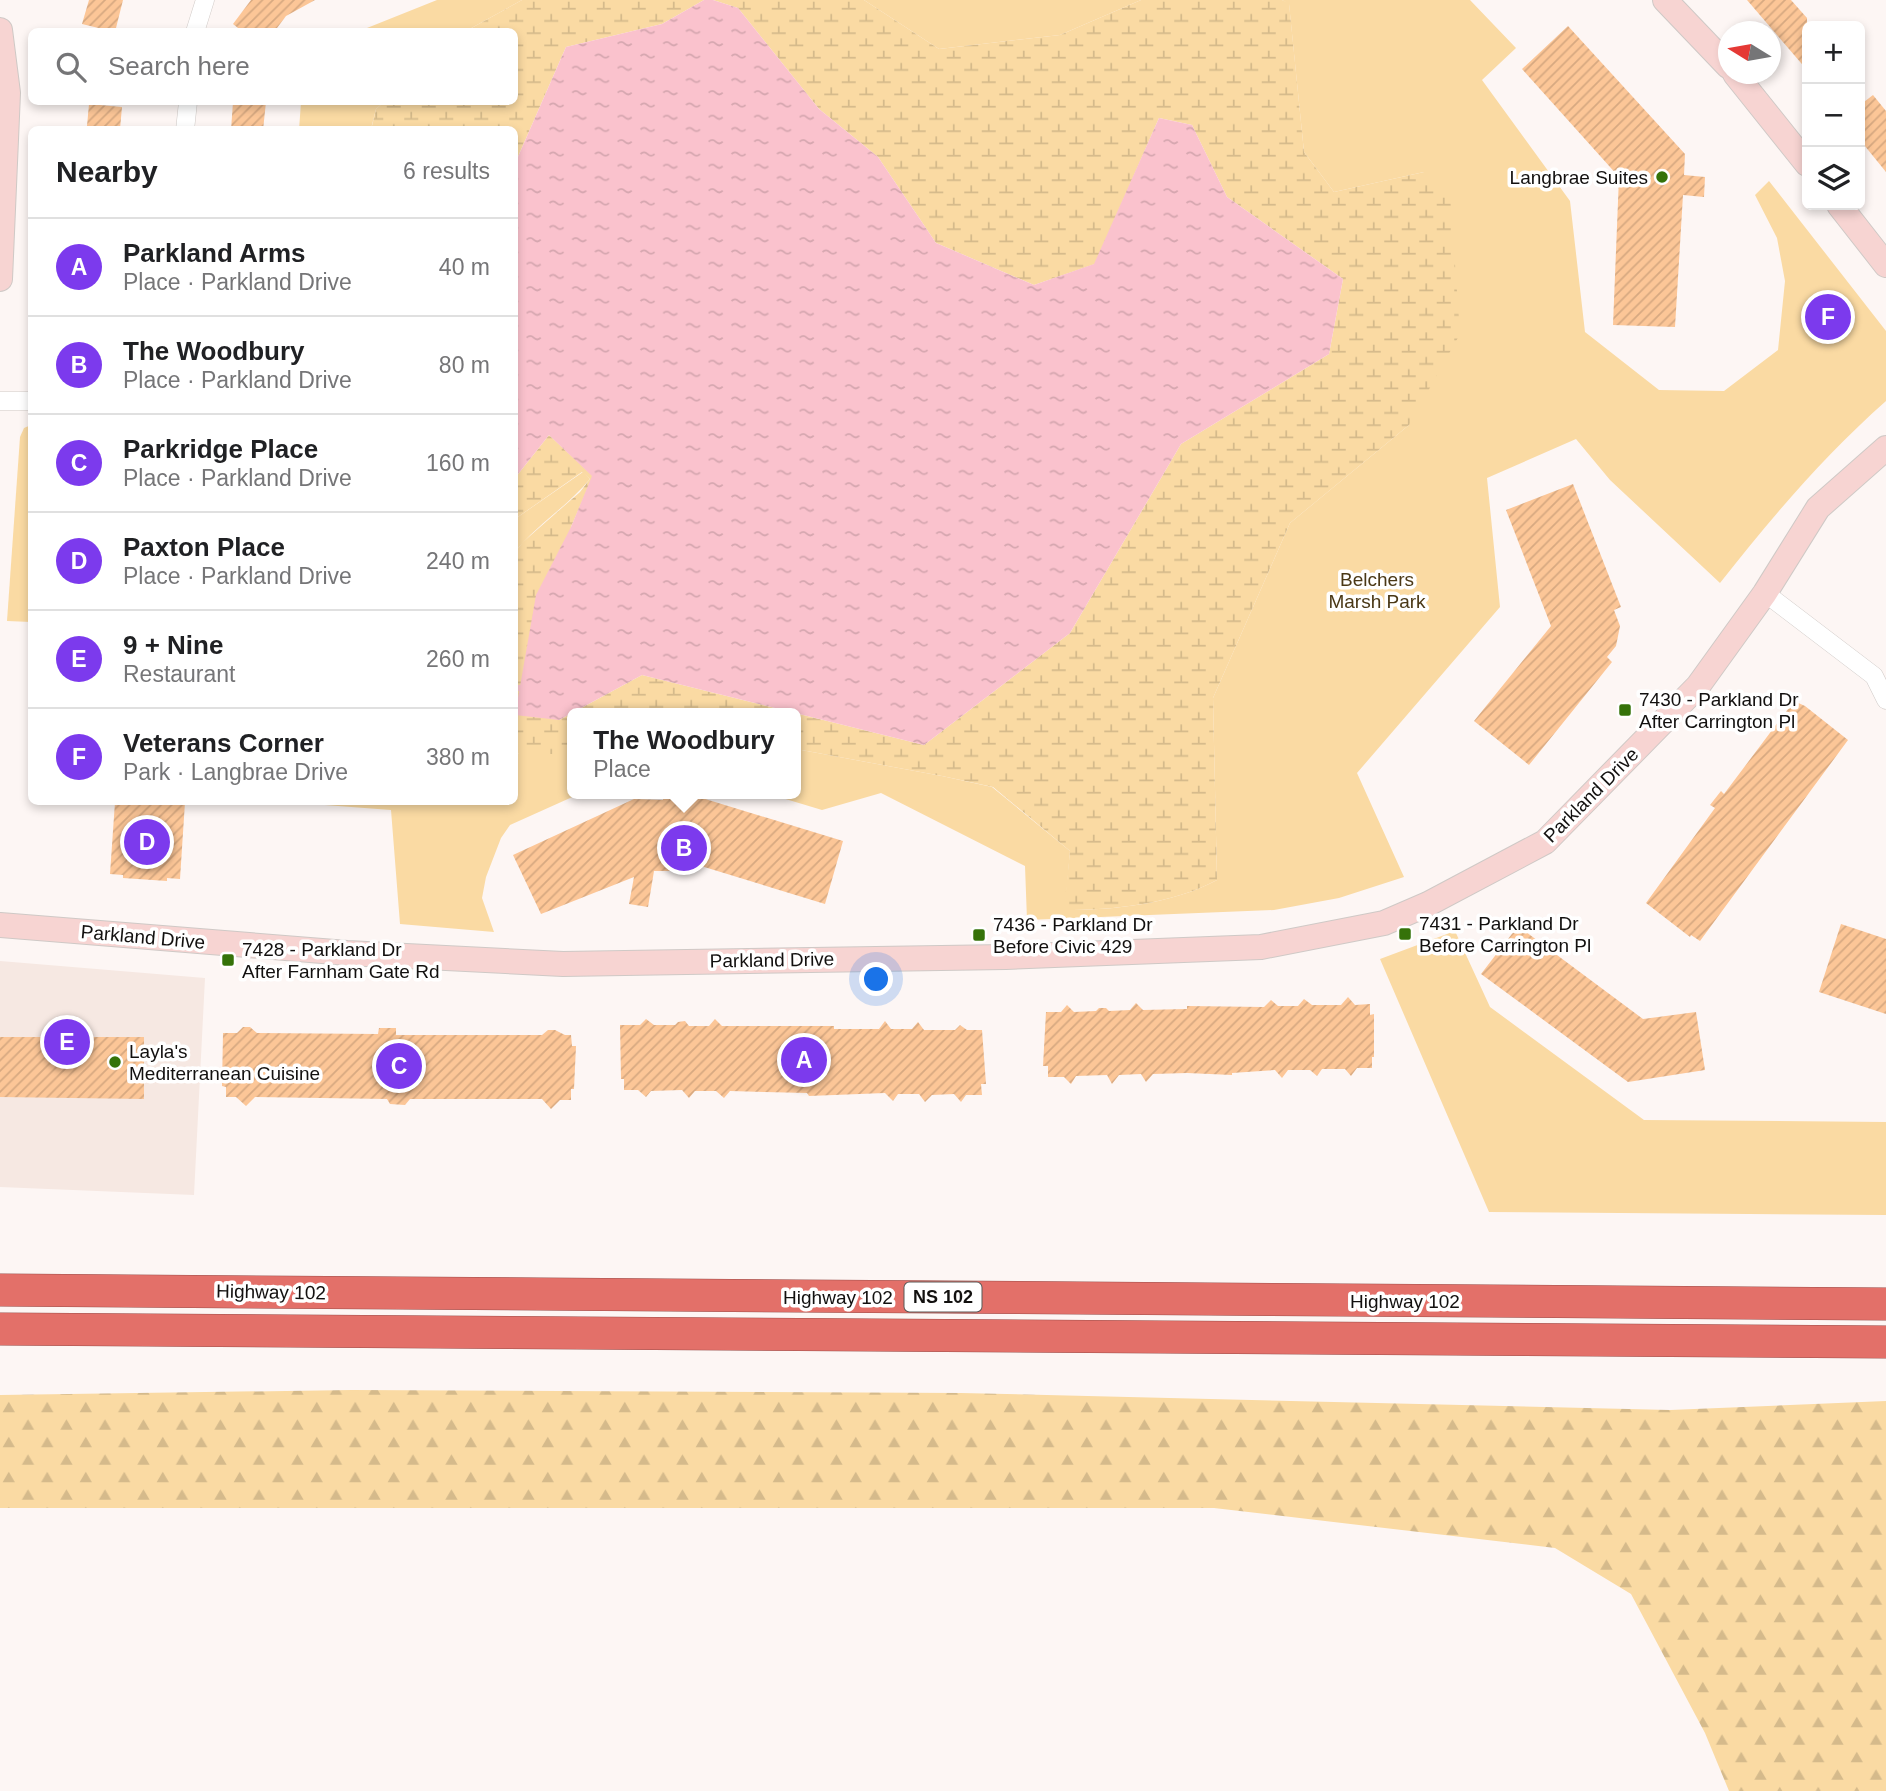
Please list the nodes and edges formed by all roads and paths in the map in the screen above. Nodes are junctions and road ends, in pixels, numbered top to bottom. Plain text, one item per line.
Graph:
1 (205, 0) edge
2 (1665, 0) edge
3 (196, 28) edge
4 (0, 30) edge
5 (1718, 56) edge
6 (1743, 84) edge
7 (188, 105) edge
8 (185, 126) edge
9 (1802, 158) edge
10 (1843, 210) edge
11 (1886, 265) edge
12 (0, 279) edge
13 (0, 401) edge
14 (28, 401) edge
15 (1886, 448) edge
16 (1765, 593) junction
17 (1886, 700) edge
18 (0, 925) edge
19 (0, 1290) edge
20 (1886, 1304) edge
21 (0, 1329) edge
22 (1886, 1342) edge

1 - 3 street
2 - 5 street
4 - 12 street
6 - 9 street
7 - 8 street
10 - 11 street
13 - 14 street
15 - 16 street, Parkland Drive
16 - 17 street
16 - 18 street, Parkland Drive
19 - 20 highway, Highway 102 / NS 102
21 - 22 highway, Highway 102 / NS 102

